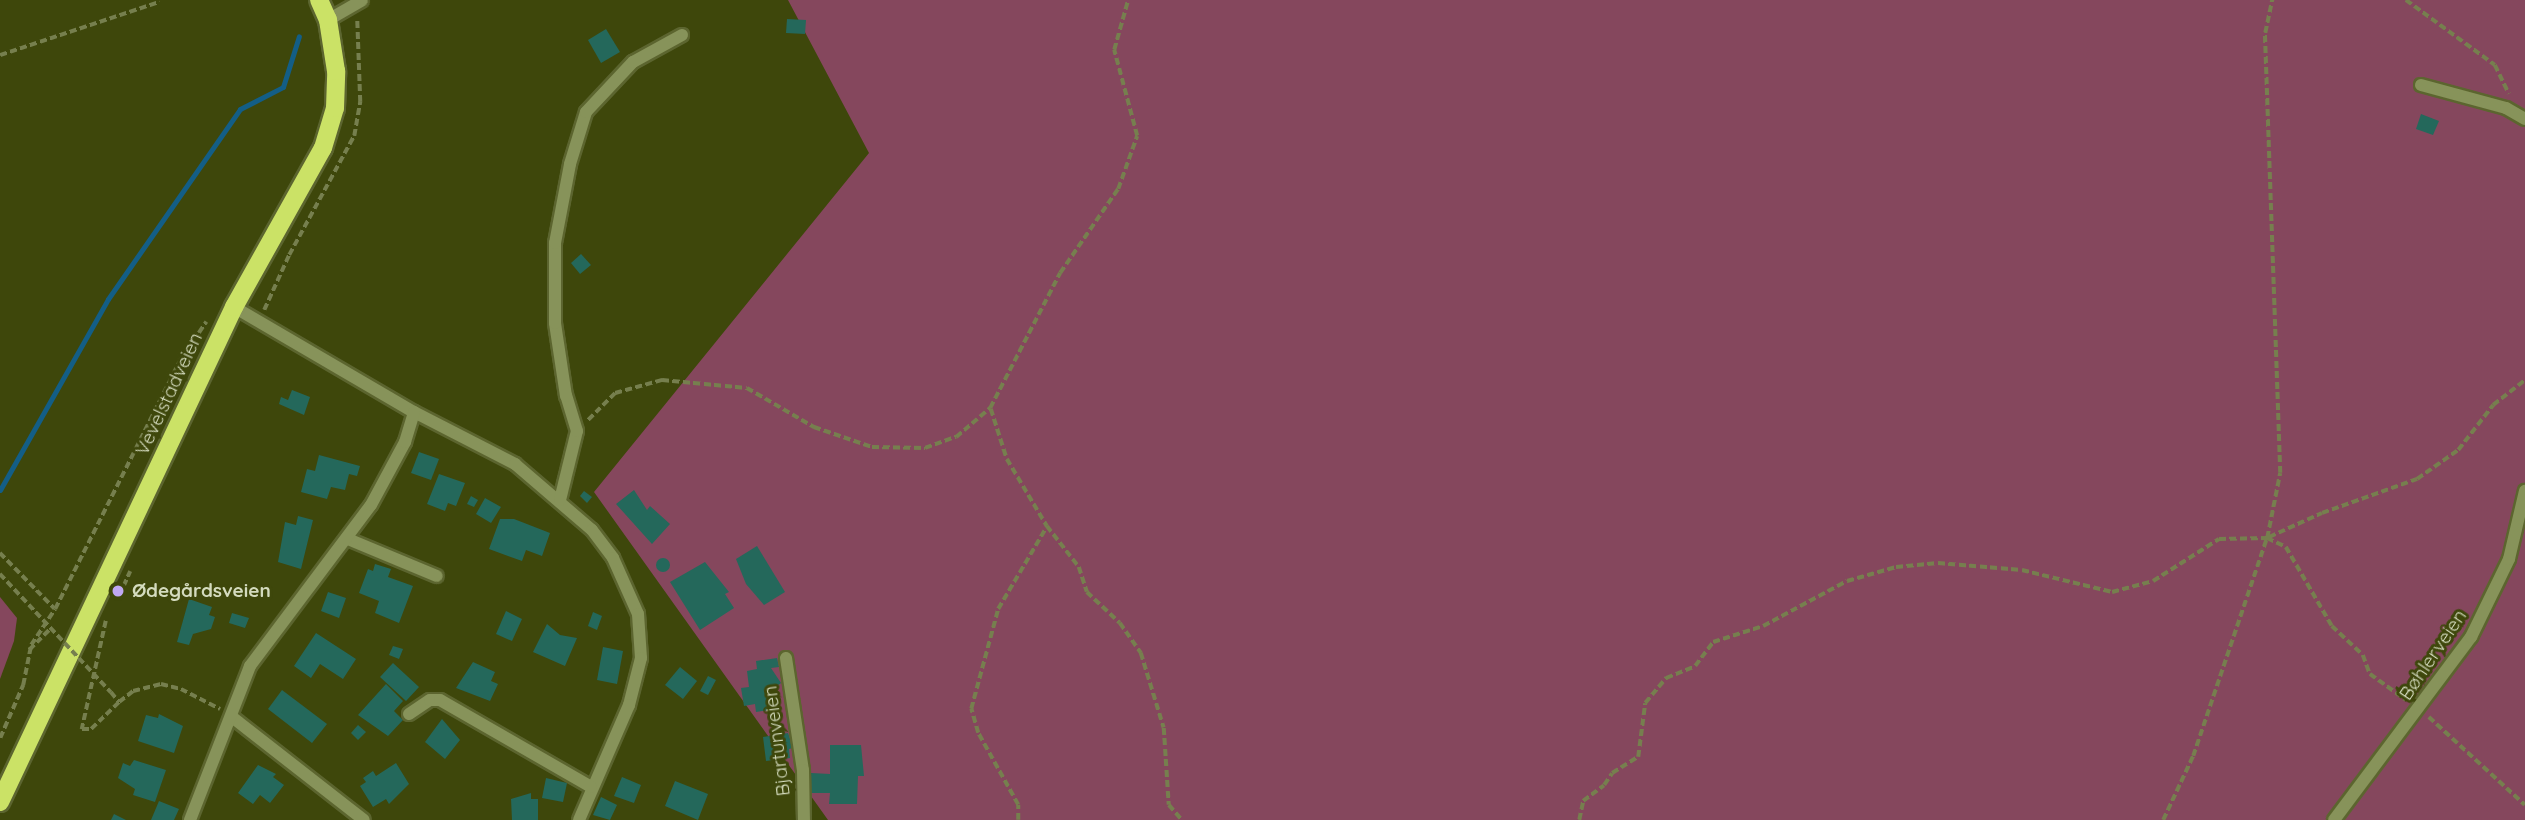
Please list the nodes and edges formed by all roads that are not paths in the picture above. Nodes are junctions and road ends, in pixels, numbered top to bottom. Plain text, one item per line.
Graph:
1 (319, 0) edge
2 (362, 0) edge
3 (328, 20) junction
4 (682, 35) dead end
5 (2421, 85) dead end
6 (2522, 117) edge
7 (234, 307) junction
8 (414, 412) junction
9 (2525, 491) edge
10 (560, 500) junction
11 (348, 540) junction
12 (437, 576) dead end
13 (786, 658) dead end
14 (410, 715) dead end
15 (232, 717) junction
16 (591, 787) junction
17 (0, 802) edge
18 (190, 820) edge
19 (363, 820) edge
20 (579, 820) edge
21 (804, 820) edge
22 (2334, 820) edge

1 - 3 main road, Vevelstadveien
2 - 3 street
3 - 7 main road, Vevelstadveien
4 - 10 street
5 - 6 street
7 - 8 street
7 - 17 main road, Vevelstadveien
8 - 10 street
8 - 11 street
9 - 22 street, Bøhlerveien
10 - 16 street
11 - 12 street
11 - 15 street
13 - 21 street, Bjartunveien
14 - 16 street
15 - 18 street
15 - 19 street
16 - 20 street

